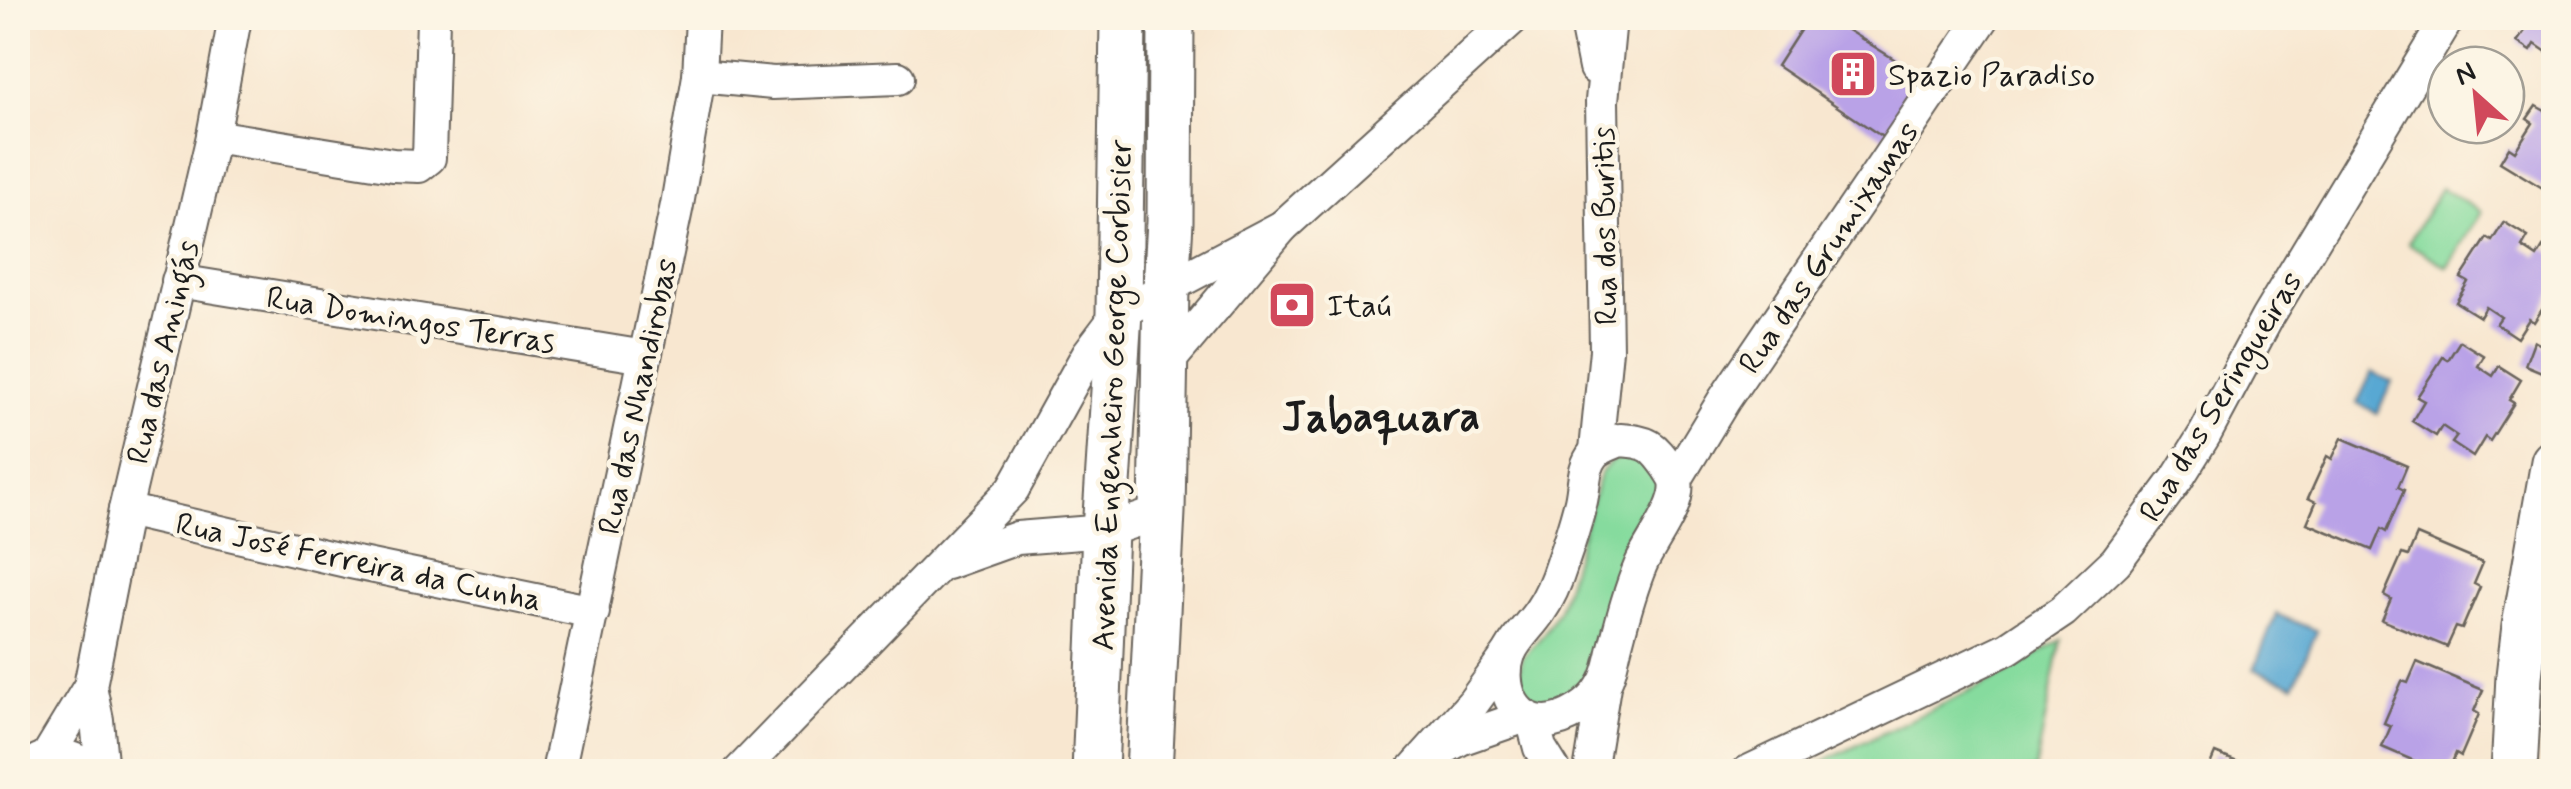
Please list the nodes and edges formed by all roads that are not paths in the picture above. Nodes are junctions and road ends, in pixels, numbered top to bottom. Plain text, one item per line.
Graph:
1 (235, 18) edge
2 (433, 18) edge
3 (702, 18) edge
4 (1123, 18) edge
5 (1171, 18) edge
6 (1514, 18) edge
7 (1585, 18) edge
8 (1610, 18) edge
9 (1984, 18) edge
10 (2448, 18) edge
11 (699, 76) junction
12 (898, 78) dead end
13 (1602, 102) junction
14 (213, 136) junction
15 (1282, 227) junction
16 (178, 282) junction
17 (1166, 287) junction
18 (1119, 314) junction
19 (645, 358) junction
20 (1164, 367) junction
21 (1608, 445) junction
22 (2554, 462) edge
23 (1676, 479) junction
24 (1013, 489) junction
25 (125, 510) junction
26 (1162, 512) junction
27 (1105, 531) junction
28 (1032, 536) junction
29 (938, 566) junction
30 (593, 612) junction
31 (1510, 652) junction
32 (90, 686) junction
33 (1604, 686) junction
34 (1528, 719) junction
35 (566, 764) edge
36 (29, 765) edge
37 (1416, 766) edge
38 (92, 772) edge
39 (102, 772) edge
40 (738, 772) edge
41 (1096, 772) edge
42 (1149, 772) edge
43 (1555, 772) edge
44 (1590, 772) edge
45 (1748, 772) edge
46 (2514, 772) edge

1 - 14 street, Rua das Aningás
2 - 14 street
3 - 11 street, Rua das Nhandirobas
4 - 18 main road, Avenida Engenheiro George Corbisier
5 - 17 main road, Avenida Engenheiro George Corbisier
6 - 15 street
7 - 13 street, Rua dos Buritis
8 - 13 street, Rua dos Buritis
9 - 23 street, Rua das Grumixamas
10 - 45 street, Rua das Seringueiras
11 - 12 street
11 - 19 street, Rua das Nhandirobas
13 - 21 street, Rua dos Buritis
14 - 16 street, Rua das Aningás
15 - 17 street
15 - 20 street
16 - 19 street, Rua Domingos Terras
16 - 25 street, Rua das Aningás
17 - 18 street
17 - 20 main road, Avenida Engenheiro George Corbisier
18 - 24 street
18 - 27 main road, Avenida Engenheiro George Corbisier
19 - 30 street, Rua das Nhandirobas
20 - 26 main road, Avenida Engenheiro George Corbisier
21 - 23 street
21 - 31 street
22 - 46 main road
23 - 33 street, Rua das Grumixamas
24 - 28 street
24 - 29 street
25 - 30 street, Rua José Ferreira da Cunha
25 - 32 street, Rua das Aningás
26 - 27 street
26 - 42 main road, Avenida Engenheiro George Corbisier
27 - 28 street
27 - 41 main road, Avenida Engenheiro George Corbisier
28 - 29 street
29 - 40 street
30 - 35 street, Rua das Nhandirobas
31 - 34 street
31 - 37 street
32 - 36 street, Rua das Aningás
32 - 39 street, Rua das Aningás
33 - 34 street
33 - 44 street
34 - 37 street
34 - 43 street
36 - 38 street

